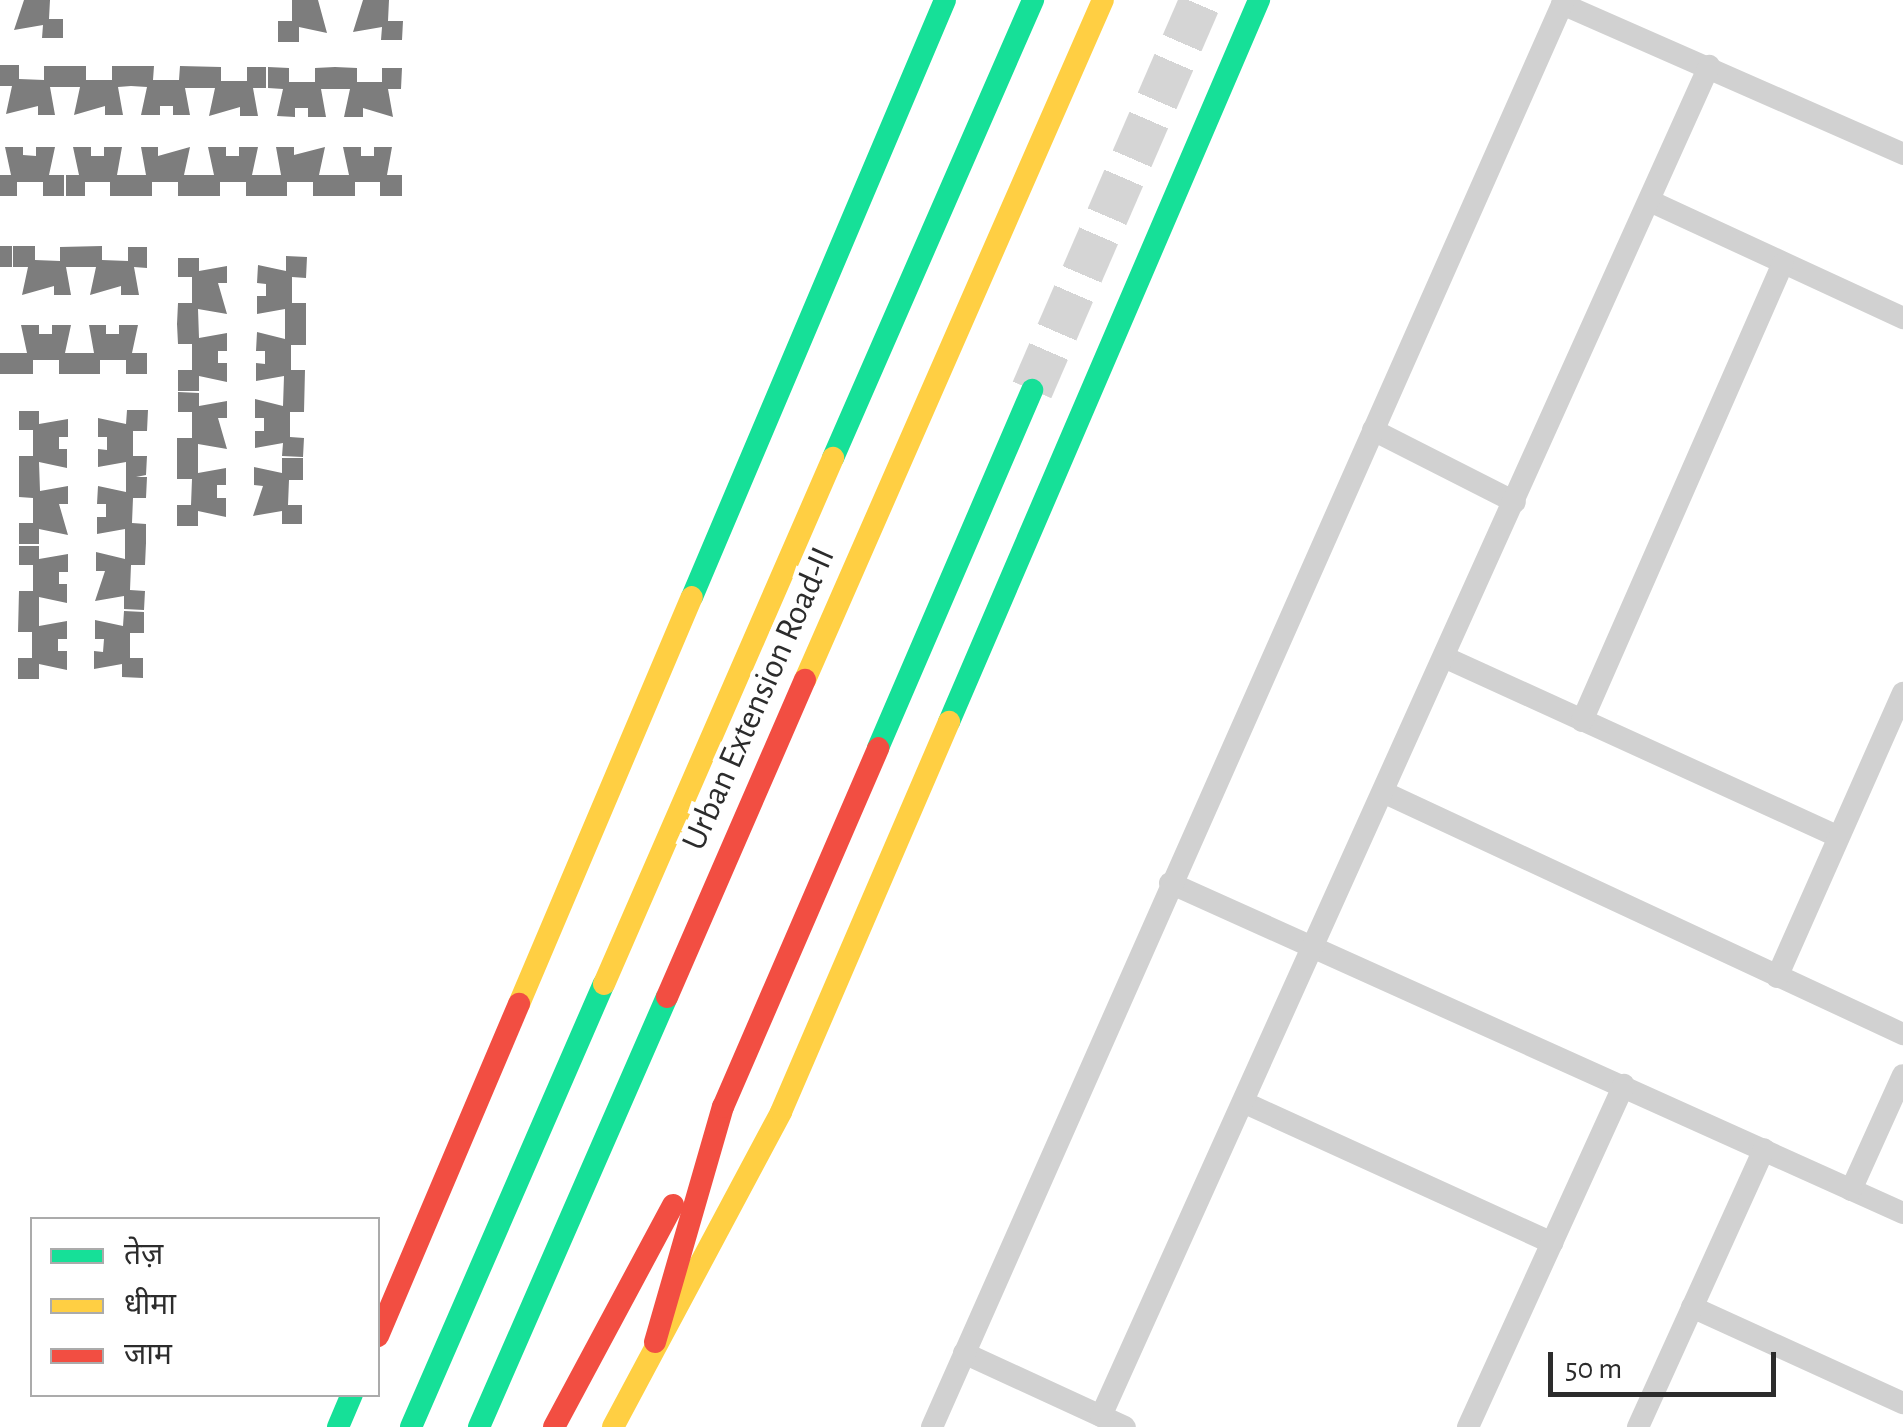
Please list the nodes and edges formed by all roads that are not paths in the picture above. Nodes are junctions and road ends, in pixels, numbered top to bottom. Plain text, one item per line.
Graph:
1 (945, 0) edge
2 (1033, 0) edge
3 (1103, 0) edge
4 (1259, 0) edge
5 (1563, 2) edge
6 (1709, 66) junction
7 (1903, 154) edge
8 (1652, 202) junction
9 (1783, 264) junction
10 (1903, 318) edge
11 (1032, 390) tunnel mouth
12 (1373, 430) junction
13 (1514, 502) junction
14 (1444, 657) junction
15 (1903, 692) edge
16 (1582, 720) junction
17 (1383, 792) junction
18 (1836, 836) junction
19 (1170, 883) junction
20 (1313, 947) junction
21 (1776, 977) junction
22 (1903, 1034) edge
23 (1903, 1075) edge
24 (1624, 1086) junction
25 (1243, 1102) junction
26 (723, 1106) junction
27 (1764, 1149) junction
28 (1851, 1190) junction
29 (1903, 1213) edge
30 (1552, 1244) junction
31 (1692, 1307) junction
32 (380, 1331) edge
33 (655, 1342) junction
34 (964, 1353) junction
35 (351, 1397) edge
36 (1903, 1403) edge
37 (1101, 1416) junction
38 (338, 1427) edge
39 (411, 1427) edge
40 (479, 1427) edge
41 (554, 1427) edge
42 (613, 1427) edge
43 (932, 1427) edge
44 (1125, 1427) edge
45 (1468, 1427) edge
46 (1638, 1427) edge

1 - 32 main road
2 - 39 main road, Urban Extension Road-II
3 - 40 main road, Urban Extension Road-II
4 - 33 main road
5 - 6 street
5 - 12 street
6 - 7 street
6 - 8 street
8 - 9 street
8 - 13 street
9 - 10 street
9 - 16 street
11 - 26 main road
12 - 13 street
12 - 19 street
13 - 14 street
14 - 16 street
14 - 17 street
15 - 18 street
16 - 18 street
17 - 20 street
17 - 21 street
18 - 21 street
19 - 20 street
19 - 34 street
20 - 24 street
20 - 25 street
21 - 22 street
23 - 28 street
24 - 27 street
24 - 30 street
25 - 30 street
25 - 37 street
26 - 33 main road
26 - 41 main road
27 - 28 street
27 - 31 street
28 - 29 street
30 - 45 street
31 - 36 street
31 - 46 street
33 - 42 main road
34 - 37 street
34 - 43 street
35 - 38 main road
37 - 44 street

